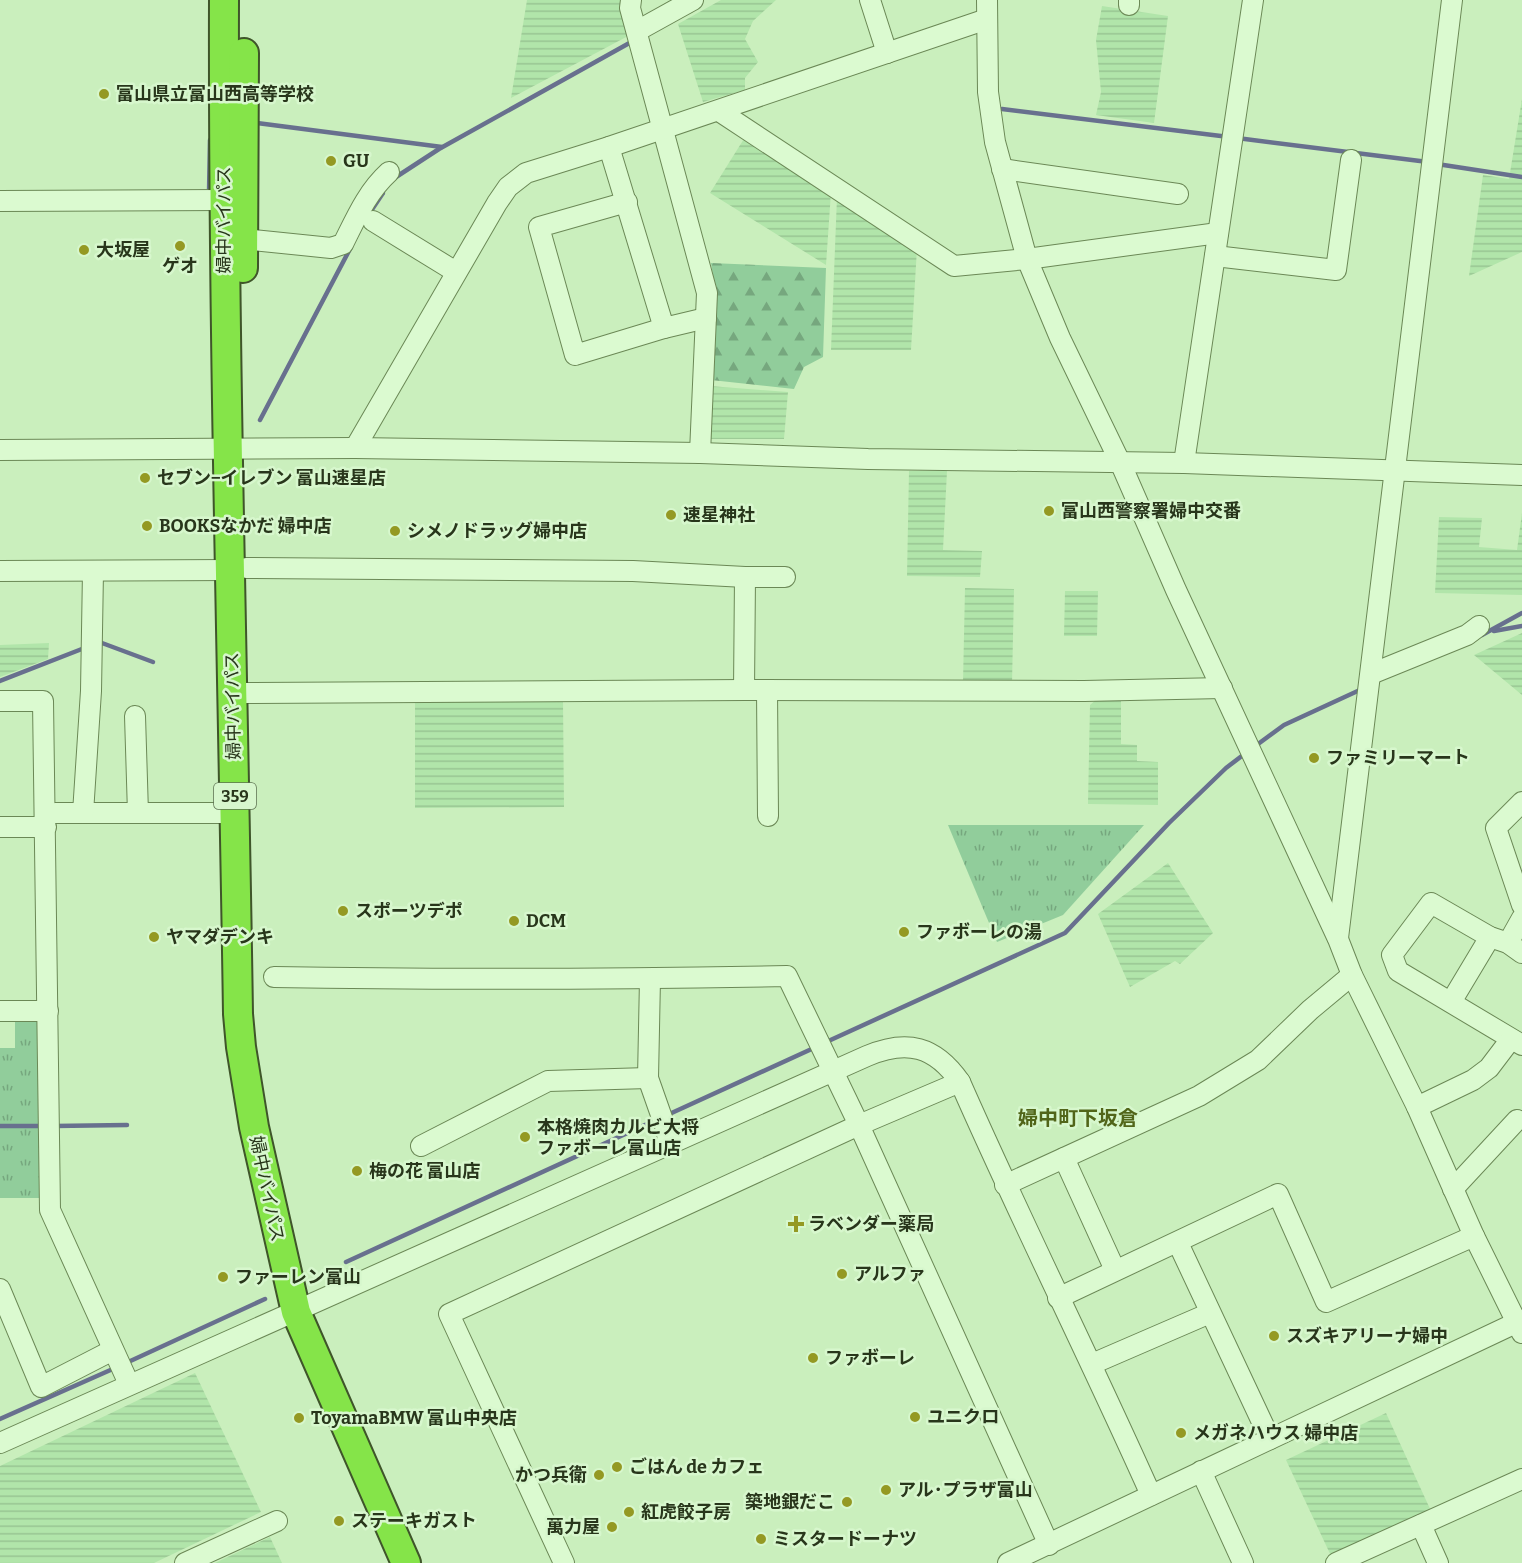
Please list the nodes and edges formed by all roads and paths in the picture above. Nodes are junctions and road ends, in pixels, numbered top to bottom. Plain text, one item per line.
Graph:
1 (224, 0) edge
2 (244, 0) edge
3 (630, 0) edge
4 (693, 0) edge
5 (870, 0) edge
6 (1253, 0) edge
7 (1452, 0) edge
8 (987, 10) edge
9 (637, 31) junction
10 (887, 53) junction
11 (719, 111) junction
12 (662, 128) junction
13 (609, 147) junction
14 (1351, 160) dead end
15 (1002, 169) junction
16 (388, 172) dead end
17 (1178, 194) dead end
18 (223, 200) junction
19 (0, 201) edge
20 (627, 201) junction
21 (373, 221) dead end
22 (1218, 233) junction
23 (243, 239) junction
24 (1215, 256) junction
25 (1027, 259) junction
26 (456, 272) junction
27 (706, 318) junction
28 (664, 328) junction
29 (355, 448) junction
30 (0, 450) edge
31 (235, 450) junction
32 (700, 453) junction
33 (1120, 462) junction
34 (1184, 463) junction
35 (1396, 469) junction
36 (1522, 476) edge
37 (238, 569) junction
38 (0, 571) edge
39 (93, 571) junction
40 (745, 577) junction
41 (785, 577) dead end
42 (1479, 626) dead end
43 (1371, 677) junction
44 (1222, 688) junction
45 (744, 690) junction
46 (767, 690) junction
47 (245, 693) junction
48 (0, 701) edge
49 (135, 716) dead end
50 (1522, 802) edge
51 (83, 813) junction
52 (138, 813) junction
53 (235, 813) junction
54 (768, 816) dead end
55 (51, 820) junction
56 (0, 827) edge
57 (1522, 906) edge
58 (1522, 918) edge
59 (1338, 939) junction
60 (1507, 944) edge
61 (1352, 975) junction
62 (274, 977) dead end
63 (650, 979) junction
64 (1451, 1002) junction
65 (0, 1011) edge
66 (48, 1011) junction
67 (1516, 1042) edge
68 (832, 1072) junction
69 (648, 1078) junction
70 (960, 1082) junction
71 (1417, 1107) junction
72 (1517, 1120) dead end
73 (859, 1125) junction
74 (421, 1146) dead end
75 (668, 1146) junction
76 (1064, 1158) junction
77 (1005, 1185) junction
78 (1453, 1190) junction
79 (1474, 1236) junction
80 (1178, 1243) junction
81 (1115, 1270) junction
82 (0, 1289) edge
83 (1058, 1298) junction
84 (305, 1308) junction
85 (1210, 1312) junction
86 (1520, 1325) edge
87 (113, 1350) junction
88 (1092, 1364) junction
89 (129, 1384) junction
90 (1270, 1438) junction
91 (0, 1443) edge
92 (1201, 1471) junction
93 (1522, 1479) edge
94 (1150, 1495) junction
95 (277, 1521) dead end
96 (1421, 1525) junction
97 (1049, 1545) junction
98 (185, 1563) edge
99 (406, 1563) edge
100 (422, 1563) edge
101 (564, 1563) edge
102 (1008, 1563) edge
103 (1244, 1563) edge
104 (1336, 1563) edge
105 (1438, 1563) edge

1 - 18 highway, 婦中バイパス / 359
2 - 23 highway, 婦中バイパス / 359
3 - 9 street
4 - 9 street
5 - 10 street
6 - 22 street
7 - 35 street
8 - 10 street
8 - 15 street
9 - 12 street
10 - 11 street
11 - 12 street
11 - 25 street
12 - 13 street
12 - 27 street
13 - 20 street
13 - 26 street
14 - 24 street
15 - 17 street
15 - 25 street
16 - 23 street
18 - 19 street
18 - 31 highway, 婦中バイパス / 359
20 - 28 street
20 - 28 street
21 - 26 street
22 - 24 street
22 - 25 street
23 - 31 highway, 婦中バイパス / 359
24 - 34 street
25 - 33 street
26 - 29 street
27 - 28 street
27 - 32 street
29 - 31 street
29 - 32 street
30 - 31 street
31 - 37 highway, 婦中バイパス / 359
32 - 33 street
33 - 34 street
33 - 44 street
34 - 35 street
35 - 36 street
35 - 43 street
37 - 39 street
37 - 40 street
37 - 47 highway, 婦中バイパス / 359
37 - 53 highway, 婦中バイパス / 359
38 - 39 street
39 - 51 street
40 - 41 street
40 - 45 street
42 - 43 street
43 - 59 street
44 - 46 street
44 - 59 street
45 - 46 street
45 - 47 street
46 - 54 street
47 - 84 highway, 婦中バイパス / 359
48 - 55 street
49 - 52 street
50 - 57 street
51 - 52 street
51 - 55 street
52 - 53 street
53 - 84 highway, 婦中バイパス / 359
55 - 56 street
55 - 66 street
58 - 60 street
59 - 61 street
60 - 64 street
60 - 64 street
61 - 71 street
61 - 76 street
62 - 63 street
63 - 68 street
63 - 69 street
64 - 67 street
65 - 66 street
66 - 87 street
67 - 71 street
68 - 70 street
68 - 73 street
68 - 75 street
69 - 74 street
69 - 75 street
70 - 73 street
70 - 77 street
71 - 78 street
72 - 78 street
73 - 97 street
73 - 101 street
75 - 84 street
76 - 77 street
76 - 81 street
77 - 83 street
78 - 79 street
79 - 80 street
79 - 86 street
80 - 81 street
80 - 85 street
81 - 83 street
82 - 87 street
83 - 88 street
84 - 89 street
84 - 99 highway, 婦中バイパス / 359
84 - 100 highway, 婦中バイパス / 359
85 - 88 street
85 - 90 street
86 - 90 street
87 - 89 street
88 - 94 street
89 - 91 street
90 - 92 street
92 - 94 street
92 - 103 street
93 - 96 street
94 - 97 street
95 - 98 street
96 - 104 street
96 - 105 street
97 - 102 street

